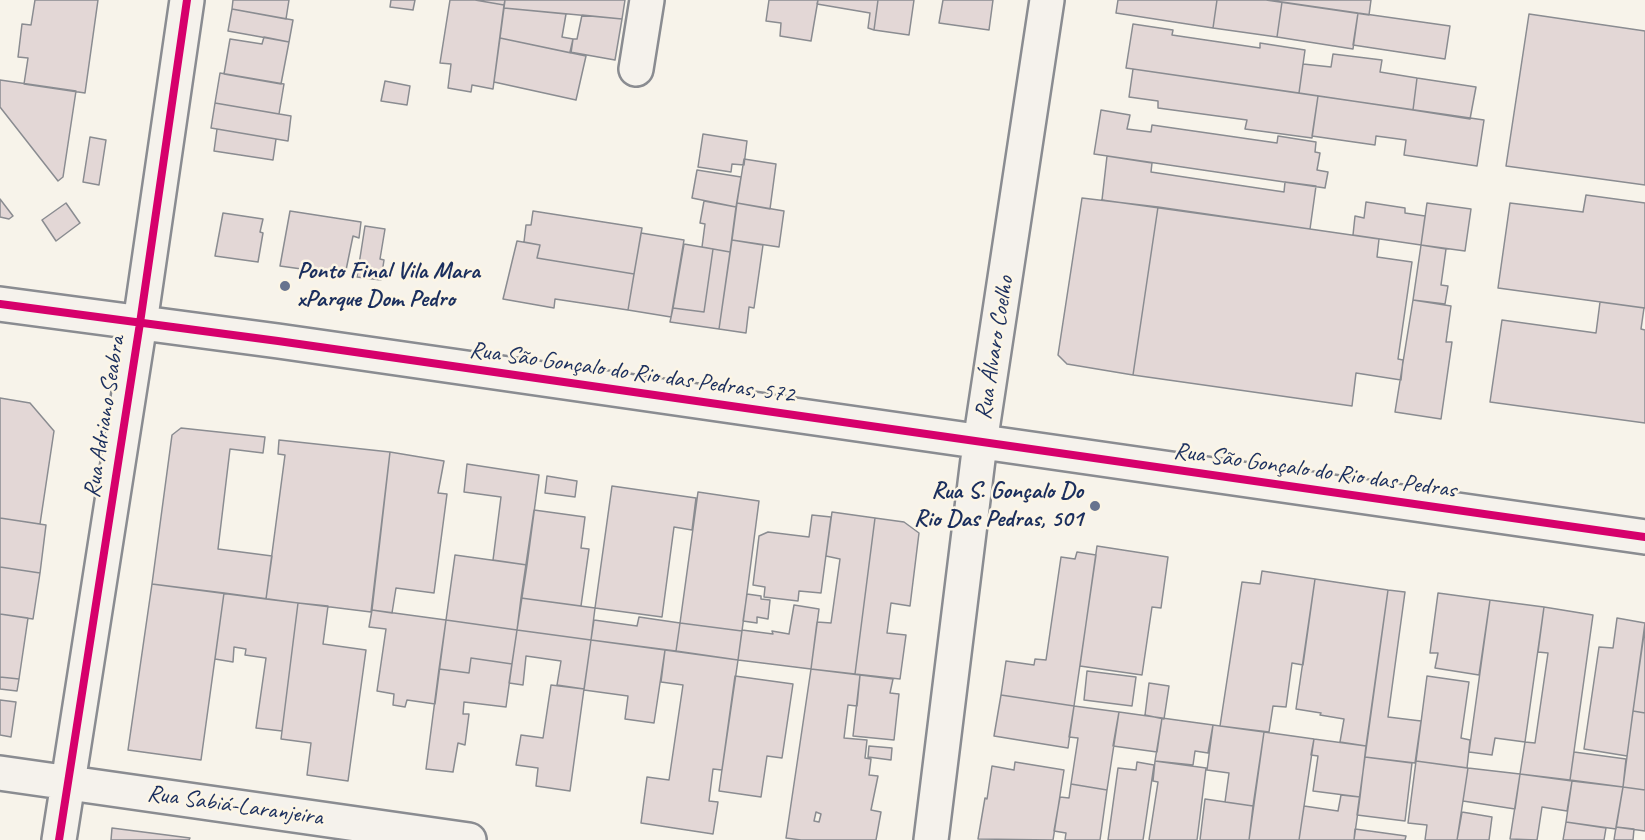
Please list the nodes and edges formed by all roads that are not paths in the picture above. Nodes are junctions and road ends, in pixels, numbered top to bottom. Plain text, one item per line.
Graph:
1 (187, 0) edge
2 (647, 0) edge
3 (1047, 0) edge
4 (636, 69) dead end
5 (0, 304) edge
6 (140, 323) junction
7 (980, 443) junction
8 (1645, 537) edge
9 (0, 773) edge
10 (68, 782) junction
11 (59, 840) edge
12 (469, 840) edge
13 (931, 840) edge

1 - 6 street, Rua Adriano Seabra
2 - 4 street
3 - 7 street, Rua Álvaro Coelho
5 - 6 street
6 - 7 street, Rua São Gonçalo do Rio das Pedras, 572
6 - 10 street, Rua Adriano Seabra
7 - 8 street, Rua São Gonçalo do Rio das Pedras
7 - 13 street, Rua Álvaro Coelho
9 - 10 street, Rua Sabiá-Laranjeira
10 - 11 street, Rua Adriano Seabra
10 - 12 street, Rua Sabiá-Laranjeira

